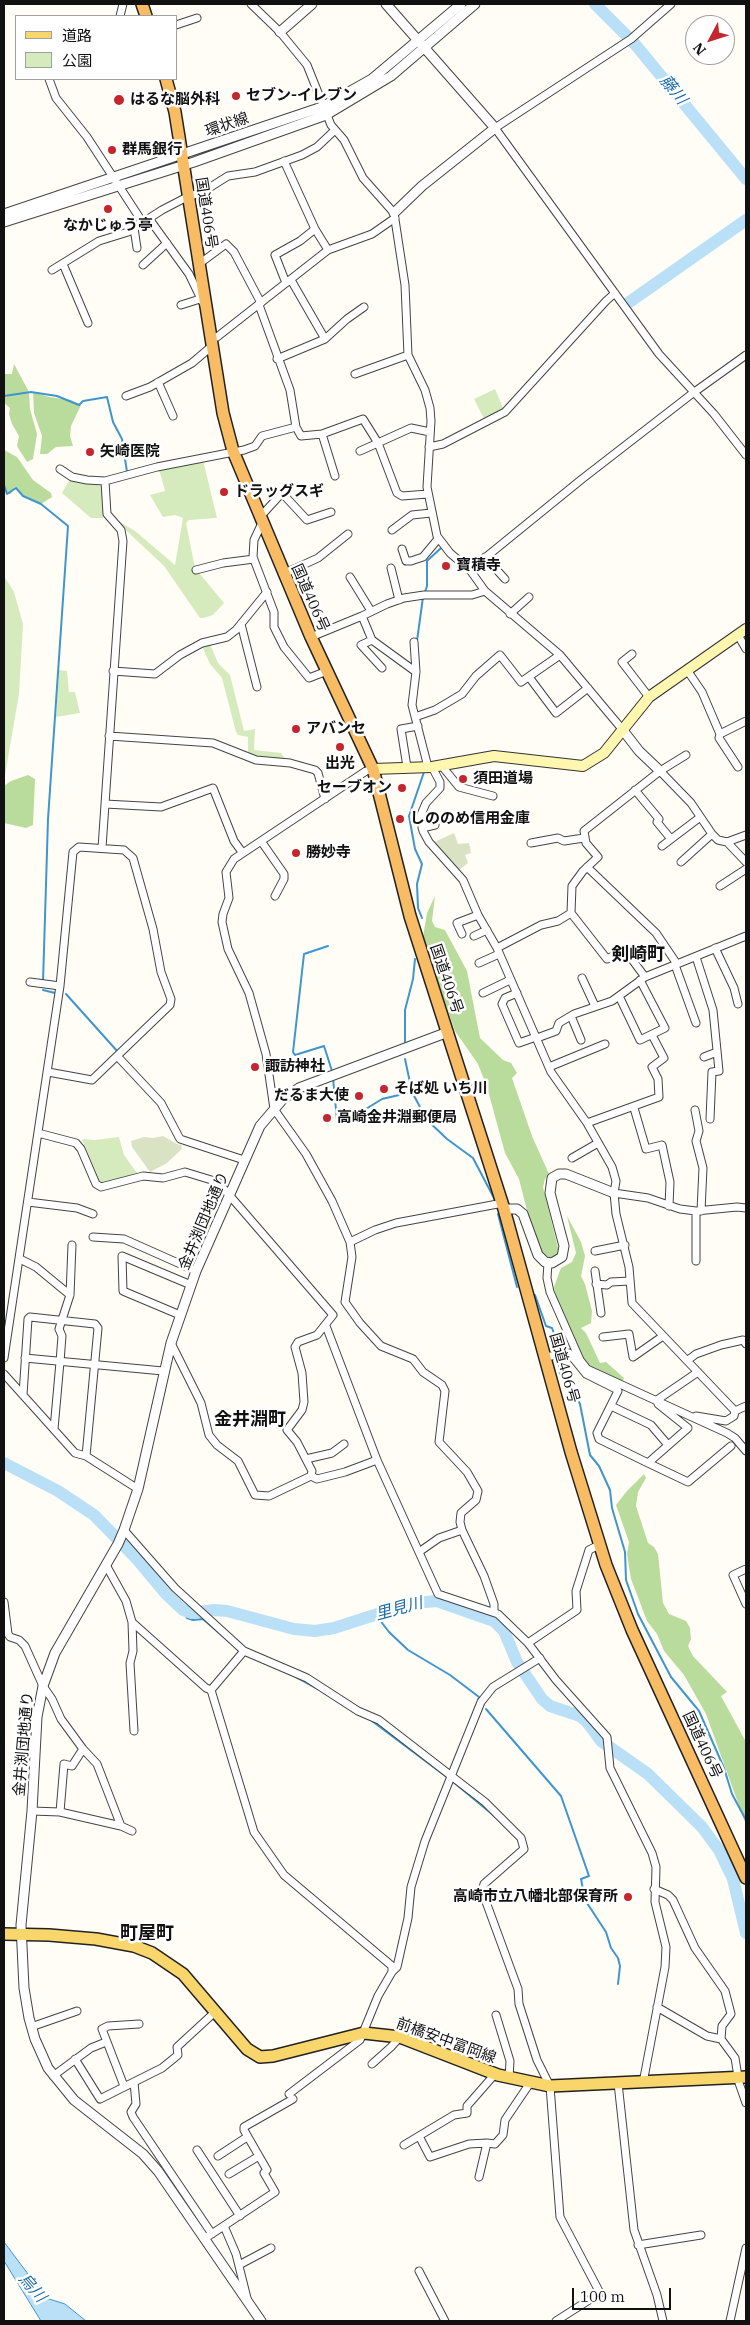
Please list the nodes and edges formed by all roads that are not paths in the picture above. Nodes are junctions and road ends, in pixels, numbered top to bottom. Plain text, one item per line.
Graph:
1 (251, 4) edge
2 (312, 4) edge
3 (386, 4) edge
4 (460, 4) edge
5 (475, 4) edge
6 (671, 4) edge
7 (197, 18) dead end
8 (178, 23) edge
9 (280, 32) junction
10 (418, 40) junction
11 (425, 48) junction
12 (49, 80) edge
13 (166, 80) edge
14 (324, 111) junction
15 (495, 128) junction
16 (335, 130) junction
17 (183, 160) junction
18 (284, 162) junction
19 (115, 181) junction
20 (189, 196) junction
21 (52, 202) junction
22 (4, 214) edge
23 (395, 216) junction
24 (146, 221) junction
25 (4, 222) edge
26 (134, 228) junction
27 (315, 229) junction
28 (167, 243) junction
29 (137, 248) dead end
30 (328, 250) junction
31 (63, 264) junction
32 (199, 264) junction
33 (143, 265) dead end
34 (52, 270) dead end
35 (289, 281) junction
36 (615, 293) junction
37 (203, 304) junction
38 (260, 304) junction
39 (181, 305) dead end
40 (364, 307) dead end
41 (88, 324) dead end
42 (326, 339) junction
43 (212, 342) junction
44 (746, 354) edge
45 (408, 355) junction
46 (277, 358) junction
47 (355, 374) dead end
48 (158, 382) junction
49 (693, 393) junction
50 (126, 396) dead end
51 (173, 416) dead end
52 (296, 427) junction
53 (430, 432) junction
54 (322, 434) junction
55 (378, 443) junction
56 (429, 447) junction
57 (233, 451) junction
58 (360, 451) dead end
59 (746, 455) edge
60 (60, 469) dead end
61 (335, 476) dead end
62 (105, 481) junction
63 (428, 494) junction
64 (330, 512) dead end
65 (431, 513) junction
66 (261, 520) junction
67 (392, 530) dead end
68 (348, 534) dead end
69 (438, 539) junction
70 (402, 549) dead end
71 (485, 557) junction
72 (254, 559) junction
73 (391, 568) dead end
74 (196, 570) dead end
75 (470, 570) junction
76 (283, 574) junction
77 (350, 577) dead end
78 (505, 579) dead end
79 (485, 591) junction
80 (266, 592) junction
81 (529, 597) dead end
82 (398, 600) junction
83 (371, 611) junction
84 (510, 614) junction
85 (362, 616) junction
86 (240, 624) junction
87 (742, 632) edge
88 (310, 636) junction
89 (372, 640) junction
90 (414, 642) dead end
91 (746, 649) edge
92 (632, 654) dead end
93 (560, 655) junction
94 (382, 668) dead end
95 (687, 670) junction
96 (113, 671) junction
97 (327, 671) junction
98 (416, 672) junction
99 (529, 677) junction
100 (257, 687) dead end
101 (588, 688) junction
102 (649, 697) junction
103 (415, 716) junction
104 (746, 721) edge
105 (418, 726) junction
106 (622, 729) junction
107 (720, 734) junction
108 (109, 736) junction
109 (686, 755) dead end
110 (433, 766) junction
111 (407, 767) junction
112 (738, 767) dead end
113 (373, 769) junction
114 (660, 771) junction
115 (635, 790) junction
116 (493, 796) dead end
117 (325, 799) junction
118 (105, 804) junction
119 (699, 818) junction
120 (435, 825) dead end
121 (422, 828) junction
122 (712, 834) junction
123 (746, 835) edge
124 (584, 838) junction
125 (672, 839) junction
126 (261, 841) junction
127 (727, 842) junction
128 (531, 843) dead end
129 (662, 846) dead end
130 (102, 848) junction
131 (242, 852) junction
132 (680, 862) dead end
133 (746, 862) edge
134 (587, 867) junction
135 (746, 869) edge
136 (720, 886) dead end
137 (275, 896) dead end
138 (571, 913) junction
139 (478, 915) junction
140 (487, 930) junction
141 (462, 934) dead end
142 (474, 936) dead end
143 (746, 936) edge
144 (715, 948) junction
145 (498, 951) junction
146 (696, 957) junction
147 (479, 963) dead end
148 (676, 964) junction
149 (582, 978) dead end
150 (642, 979) junction
151 (510, 980) junction
152 (30, 982) dead end
153 (60, 986) junction
154 (483, 992) dead end
155 (517, 993) junction
156 (619, 996) junction
157 (738, 1004) dead end
158 (595, 1006) junction
159 (571, 1016) junction
160 (696, 1023) dead end
161 (448, 1032) junction
162 (652, 1035) junction
163 (537, 1037) junction
164 (581, 1040) dead end
165 (605, 1044) dead end
166 (717, 1052) junction
167 (118, 1057) junction
168 (704, 1057) dead end
169 (549, 1067) junction
170 (48, 1072) junction
171 (274, 1108) junction
172 (634, 1108) junction
173 (695, 1110) dead end
174 (710, 1119) dead end
175 (587, 1123) junction
176 (38, 1133) junction
177 (598, 1143) junction
178 (572, 1158) dead end
179 (244, 1160) junction
180 (614, 1193) junction
181 (230, 1196) junction
182 (28, 1202) junction
183 (503, 1206) junction
184 (669, 1206) junction
185 (746, 1208) edge
186 (699, 1211) junction
187 (93, 1214) dead end
188 (93, 1237) dead end
189 (350, 1242) junction
190 (72, 1245) dead end
191 (626, 1245) junction
192 (595, 1251) dead end
193 (20, 1259) junction
194 (696, 1261) dead end
195 (548, 1263) junction
196 (196, 1271) junction
197 (595, 1271) dead end
198 (630, 1281) junction
199 (596, 1284) junction
200 (191, 1285) junction
201 (70, 1295) junction
202 (601, 1313) dead end
203 (180, 1315) junction
204 (60, 1322) junction
205 (326, 1326) junction
206 (663, 1336) junction
207 (603, 1337) dead end
208 (171, 1342) junction
209 (746, 1344) edge
210 (548, 1356) junction
211 (4, 1358) edge
212 (25, 1358) junction
213 (688, 1360) junction
214 (60, 1362) junction
215 (94, 1365) junction
216 (163, 1371) junction
217 (698, 1372) junction
218 (4, 1374) edge
219 (23, 1394) junction
220 (657, 1400) junction
221 (611, 1406) junction
222 (745, 1408) edge
223 (735, 1412) junction
224 (692, 1416) junction
225 (54, 1429) junction
226 (344, 1444) dead end
227 (668, 1445) junction
228 (731, 1446) dead end
229 (746, 1451) edge
230 (86, 1456) junction
231 (306, 1459) junction
232 (377, 1460) junction
233 (648, 1463) junction
234 (311, 1476) junction
235 (138, 1489) junction
236 (462, 1530) junction
237 (122, 1536) junction
238 (599, 1545) junction
239 (419, 1552) junction
240 (106, 1565) junction
241 (746, 1569) edge
242 (4, 1602) edge
243 (746, 1604) edge
244 (494, 1612) junction
245 (132, 1622) junction
246 (528, 1643) junction
247 (244, 1651) junction
248 (540, 1658) junction
249 (42, 1686) junction
250 (211, 1690) junction
251 (134, 1731) dead end
252 (83, 1749) junction
253 (451, 1775) junction
254 (32, 1811) junction
255 (60, 1812) junction
256 (121, 1826) junction
257 (132, 1832) dead end
258 (746, 1878) edge
259 (654, 1890) junction
260 (12, 1934) edge
261 (392, 1972) junction
262 (657, 2007) junction
263 (77, 2011) dead end
264 (216, 2012) junction
265 (496, 2015) dead end
266 (140, 2024) dead end
267 (31, 2027) junction
268 (364, 2033) junction
269 (400, 2036) junction
270 (722, 2039) junction
271 (106, 2042) junction
272 (75, 2060) junction
273 (372, 2064) dead end
274 (495, 2074) junction
275 (53, 2076) junction
276 (742, 2077) edge
277 (509, 2078) junction
278 (134, 2082) junction
279 (530, 2083) junction
280 (618, 2083) junction
281 (643, 2083) junction
282 (124, 2086) junction
283 (550, 2086) junction
284 (746, 2103) edge
285 (247, 2136) junction
286 (419, 2136) junction
287 (487, 2143) junction
288 (404, 2145) dead end
289 (197, 2150) dead end
290 (218, 2156) dead end
291 (259, 2156) junction
292 (229, 2174) dead end
293 (479, 2177) dead end
294 (240, 2216) junction
295 (224, 2226) junction
296 (212, 2234) junction
297 (701, 2235) dead end
298 (204, 2239) junction
299 (638, 2245) junction
300 (271, 2248) dead end
301 (746, 2248) edge
302 (239, 2265) junction
303 (419, 2271) dead end
304 (248, 2304) junction
305 (261, 2321) edge
306 (445, 2321) edge
307 (556, 2321) edge
308 (663, 2321) edge
309 (730, 2321) edge

1 - 9 street
2 - 9 street
3 - 10 street
4 - 10 street, 環状線
5 - 11 street, 環状線
6 - 15 street
7 - 8 street
9 - 14 street
10 - 11 street
10 - 14 street, 環状線
11 - 14 street, 環状線
11 - 15 street
12 - 19 street
13 - 17 highway, 国道406号
14 - 16 street
14 - 17 street, 環状線
15 - 23 street
15 - 36 street
16 - 18 street
16 - 23 street
17 - 19 street, 環状線
17 - 20 highway, 国道406号
18 - 20 street
18 - 27 street
19 - 21 street, 環状線
19 - 24 street
20 - 24 street
20 - 32 highway, 国道406号
21 - 22 street, 環状線
21 - 25 street
23 - 30 street
23 - 45 street
24 - 26 street
24 - 28 street
26 - 29 street
26 - 31 street
27 - 30 street
27 - 35 street
28 - 33 street
28 - 37 street
30 - 35 street
31 - 34 street
31 - 41 street
32 - 37 highway, 国道406号
32 - 38 street
35 - 38 street
35 - 42 street
36 - 49 street
36 - 56 street
37 - 39 street
37 - 43 highway, 国道406号
38 - 43 street
38 - 46 street
40 - 42 street
42 - 46 street
43 - 48 street
43 - 57 highway, 国道406号
44 - 49 street
45 - 47 street
45 - 53 street
46 - 52 street
48 - 50 street
48 - 51 street
49 - 59 street
49 - 71 street
52 - 54 street
52 - 57 street
53 - 55 street
53 - 56 street
54 - 55 street
54 - 61 street
55 - 58 street
55 - 63 street
56 - 63 street
57 - 62 street
57 - 66 highway, 国道406号
60 - 62 street
62 - 96 street
63 - 65 street
64 - 66 street
65 - 67 street
65 - 69 street
66 - 72 street
66 - 76 highway, 国道406号
68 - 76 street
69 - 70 street
69 - 75 street
71 - 75 street
71 - 78 street
72 - 74 street
72 - 80 street
73 - 82 street
75 - 79 street
76 - 88 highway, 国道406号
77 - 83 street
79 - 82 street
79 - 84 street
80 - 86 street
80 - 97 street
81 - 84 street
82 - 83 street
83 - 85 street
84 - 93 street
85 - 88 street
85 - 89 street
86 - 96 street
86 - 100 street
87 - 91 street
87 - 95 main road
88 - 97 highway, 国道406号
89 - 94 street
89 - 98 street
90 - 98 street
92 - 102 street
93 - 99 street
93 - 101 street
95 - 102 main road
95 - 107 street
96 - 108 street
97 - 113 highway, 国道406号
98 - 103 street
99 - 101 street
99 - 103 street
101 - 106 street
102 - 106 main road
103 - 105 street
104 - 107 street
105 - 110 street
105 - 111 street
106 - 110 main road
106 - 114 street
107 - 112 street
108 - 117 street
108 - 118 street
109 - 114 street
110 - 111 main road
110 - 116 street
110 - 121 street
111 - 113 main road
113 - 117 street
113 - 161 highway, 国道406号
114 - 115 street
114 - 119 street
115 - 124 street
115 - 125 street
117 - 126 street
118 - 130 street
118 - 131 street
119 - 122 street
119 - 125 street
120 - 121 street
121 - 139 street
122 - 127 street
122 - 132 street
123 - 127 street
124 - 128 street
124 - 134 street
125 - 129 street
126 - 131 street
126 - 137 street
127 - 133 street
130 - 153 street
130 - 167 street
131 - 171 street
134 - 138 street
134 - 148 street
135 - 136 street
138 - 145 street
138 - 150 street
139 - 140 street
139 - 141 street
140 - 142 street
140 - 145 street
143 - 144 street
144 - 146 street
144 - 157 street
145 - 147 street
145 - 151 street
146 - 148 street
146 - 166 street
148 - 150 street
148 - 160 street
149 - 158 street
150 - 156 street
150 - 162 street
151 - 154 street
151 - 155 street
152 - 153 street
153 - 170 street
155 - 163 street
155 - 163 street
156 - 158 street
156 - 162 street
158 - 159 street
159 - 163 street
159 - 164 street
161 - 171 street, 金井渕団地通り
161 - 183 highway, 国道406号
162 - 172 street
163 - 169 street
165 - 169 street
166 - 168 street
166 - 174 street
167 - 170 street
167 - 179 street
169 - 175 street
170 - 176 street
171 - 179 street, 金井渕団地通り
171 - 189 street
172 - 175 street
172 - 184 street
173 - 186 street
175 - 177 street
176 - 181 street
176 - 182 street
177 - 178 street
177 - 180 street
179 - 181 street, 金井渕団地通り
180 - 184 street
180 - 191 street
180 - 195 street
181 - 196 street, 金井渕団地通り
181 - 205 street
182 - 187 street
182 - 193 street
183 - 189 street
183 - 195 street
183 - 210 highway, 国道406号
184 - 186 street
185 - 186 street
186 - 194 street
188 - 196 street
189 - 236 street
190 - 201 street
191 - 192 street
191 - 198 street
193 - 201 street
193 - 211 street
195 - 220 street
196 - 200 street, 金井渕団地通り
197 - 199 street
198 - 199 street
198 - 206 street
199 - 202 street
200 - 203 street, 金井渕団地通り
200 - 203 street
201 - 204 street
203 - 208 street, 金井渕団地通り
204 - 212 street
204 - 214 street
204 - 215 street
205 - 231 street
205 - 232 street
206 - 207 street
206 - 213 street
208 - 216 street, 金井渕団地通り
208 - 234 street
209 - 213 street
210 - 221 street
210 - 238 highway, 国道406号
212 - 214 street
212 - 219 street
213 - 217 street
214 - 215 street
214 - 225 street
215 - 216 street
215 - 230 street
216 - 235 street, 金井渕団地通り
217 - 220 street
217 - 223 street
218 - 219 street
219 - 225 street
220 - 224 street
220 - 227 street
221 - 227 street
221 - 233 street
222 - 223 street
223 - 224 street
224 - 229 street
225 - 230 street
226 - 231 street
227 - 233 street
228 - 233 street
230 - 235 street
231 - 234 street
232 - 234 street
232 - 239 street
235 - 237 street, 金井渕団地通り
236 - 239 street
236 - 244 street
237 - 240 street, 金井渕団地通り
237 - 247 street
238 - 246 street
238 - 258 highway, 国道406号
239 - 244 street
240 - 245 street
240 - 249 street, 金井渕団地通り
241 - 243 street
242 - 249 street
244 - 246 street
245 - 250 street
245 - 251 street
246 - 248 street
247 - 250 street
247 - 253 street
248 - 253 street
248 - 259 street
249 - 252 street
249 - 254 street, 金井渕団地通り
250 - 261 street
252 - 255 street
252 - 256 street
253 - 261 street
253 - 283 street
254 - 255 street
254 - 260 street, 金井渕団地通り
255 - 256 street
256 - 257 street
259 - 262 street
259 - 270 street
260 - 264 main road, 前橋安中富岡線
260 - 267 street, 金井渕団地通り
261 - 268 street
262 - 270 street
262 - 281 street
263 - 267 street
264 - 268 main road, 前橋安中富岡線
264 - 278 street
265 - 277 street
266 - 271 street
267 - 275 street, 金井渕団地通り
268 - 269 main road, 前橋安中富岡線
268 - 285 street
269 - 273 street
269 - 274 main road, 前橋安中富岡線
270 - 276 street
271 - 272 street
271 - 282 street
272 - 275 street
272 - 282 street
274 - 277 main road, 前橋安中富岡線
274 - 286 street
275 - 298 street, 金井渕団地通り
276 - 281 main road, 前橋安中富岡線
276 - 284 street
277 - 279 main road, 前橋安中富岡線
278 - 282 street
278 - 296 street
279 - 283 main road, 前橋安中富岡線
279 - 287 street
280 - 281 main road, 前橋安中富岡線
280 - 283 main road, 前橋安中富岡線
280 - 299 street
283 - 307 street
285 - 290 street
285 - 291 street
286 - 287 street
286 - 288 street
287 - 293 street
289 - 294 street
291 - 292 street
291 - 294 street
294 - 295 street
295 - 296 street
295 - 302 street
296 - 298 street
297 - 299 street
298 - 304 street, 金井渕団地通り
299 - 308 street
300 - 302 street
301 - 309 street
302 - 304 street
303 - 306 street
304 - 305 street, 金井渕団地通り

